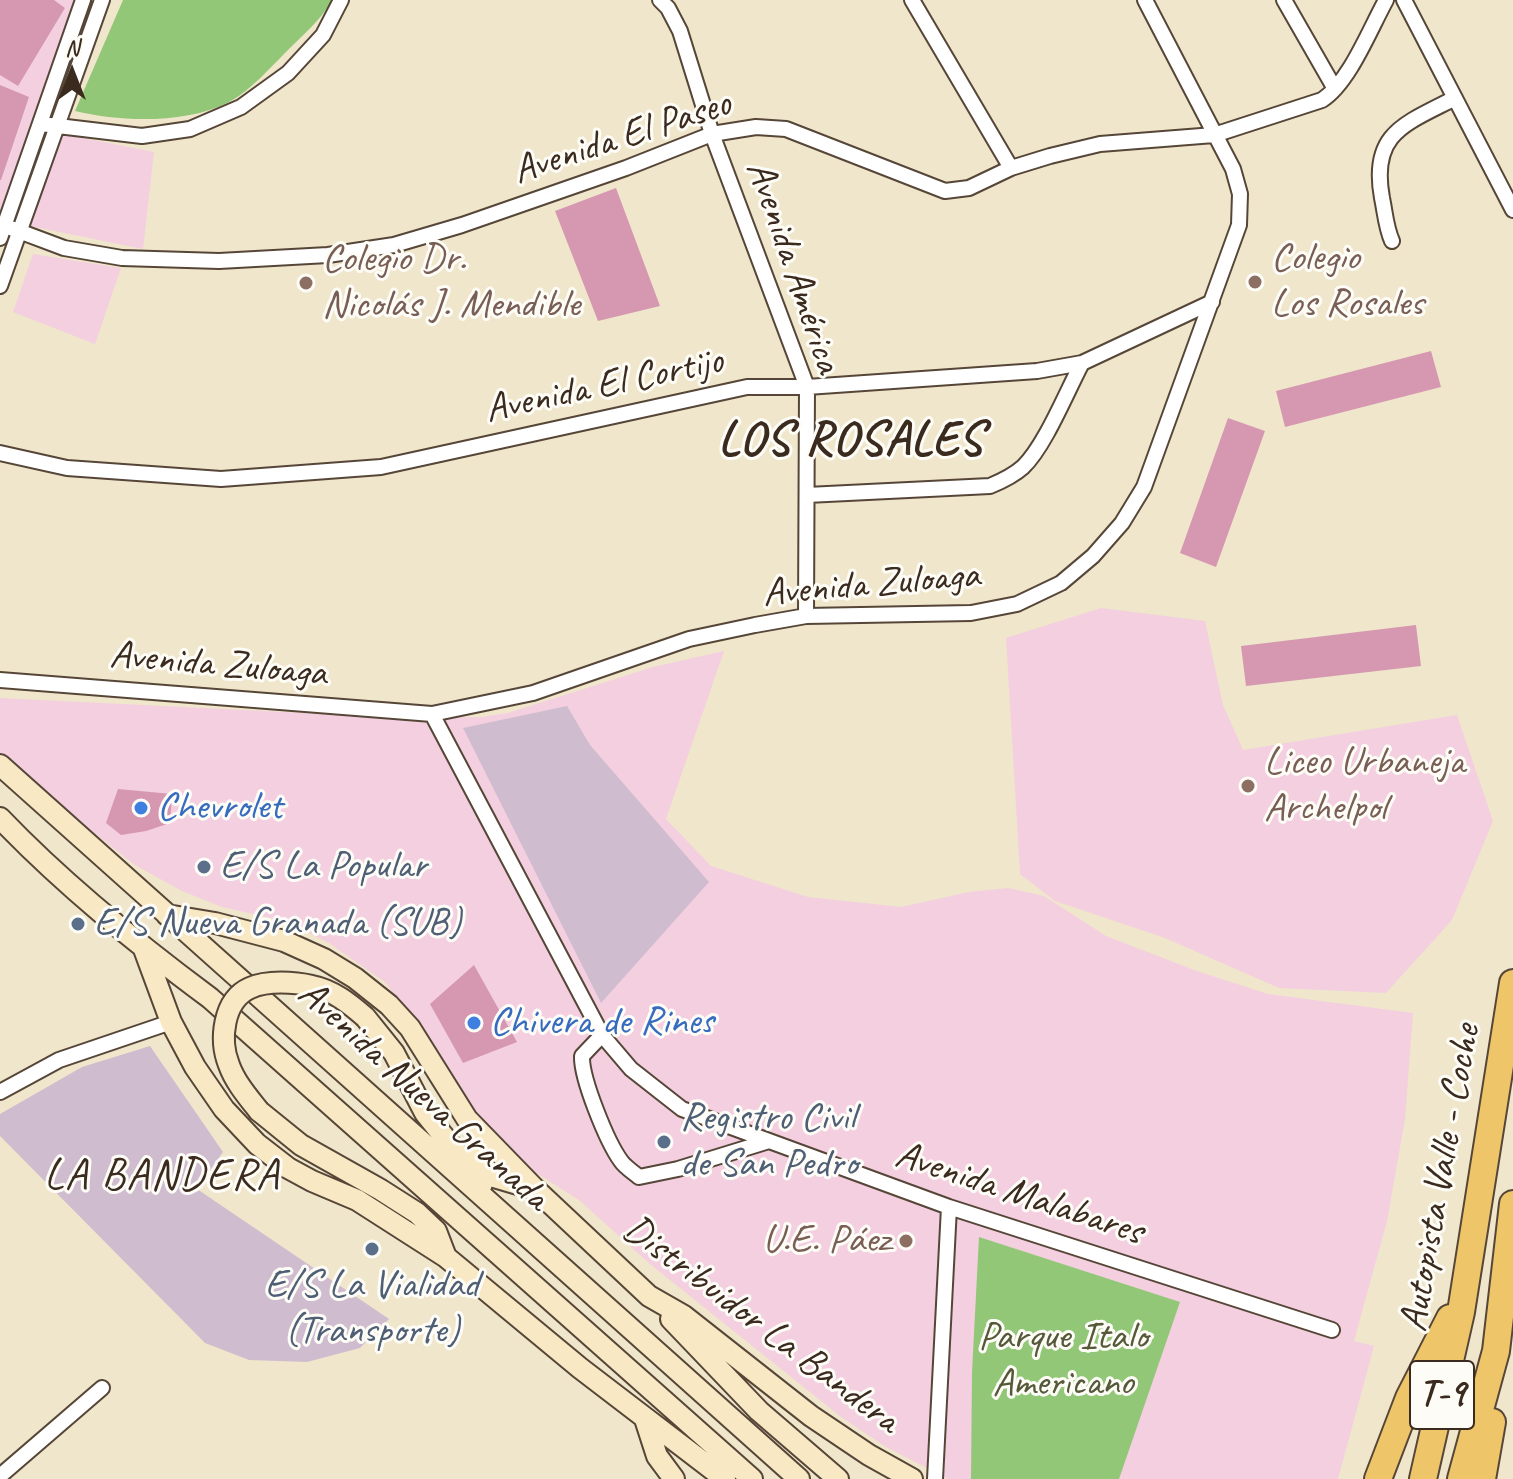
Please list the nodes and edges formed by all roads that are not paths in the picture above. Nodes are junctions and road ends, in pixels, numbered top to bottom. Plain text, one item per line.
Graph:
1 (83, 0) edge
2 (102, 0) edge
3 (341, 0) edge
4 (660, 0) edge
5 (912, 0) edge
6 (1145, 0) edge
7 (1284, 0) edge
8 (1386, 0) edge
9 (1404, 0) edge
10 (1335, 89) junction
11 (1455, 98) junction
12 (48, 125) junction
13 (712, 134) junction
14 (1214, 135) junction
15 (1011, 168) junction
16 (1513, 210) edge
17 (1, 230) edge
18 (19, 233) junction
19 (1392, 241) dead end
20 (0, 286) edge
21 (1212, 302) junction
22 (1082, 363) junction
23 (807, 387) junction
24 (0, 453) edge
25 (807, 495) junction
26 (806, 616) junction
27 (0, 680) edge
28 (432, 714) junction
29 (0, 765) edge
30 (0, 818) edge
31 (167, 915) junction
32 (144, 949) junction
33 (1513, 983) edge
34 (171, 1022) junction
35 (602, 1035) junction
36 (0, 1092) edge
37 (425, 1113) junction
38 (769, 1141) junction
39 (535, 1189) junction
40 (381, 1190) junction
41 (1513, 1204) edge
42 (949, 1207) junction
43 (494, 1209) junction
44 (463, 1224) junction
45 (446, 1257) junction
46 (1466, 1286) junction
47 (649, 1296) junction
48 (1332, 1330) dead end
49 (1496, 1351) junction
50 (102, 1388) dead end
51 (645, 1419) junction
52 (0, 1476) edge
53 (721, 1477) edge
54 (674, 1479) edge
55 (752, 1479) edge
56 (799, 1479) edge
57 (838, 1479) edge
58 (912, 1479) edge
59 (935, 1479) edge
60 (1378, 1479) edge
61 (1423, 1479) edge
62 (1461, 1479) edge
63 (1482, 1479) edge

1 - 12 street
2 - 12 street
3 - 12 street
4 - 13 street, Avenida América
5 - 15 street
6 - 14 street, Avenida Zuloaga
7 - 10 street
8 - 10 street
9 - 11 street
10 - 14 street, Avenida El Paseo
11 - 16 street
11 - 19 street
12 - 17 street
12 - 18 street
13 - 15 street, Avenida El Paseo
13 - 18 street, Avenida El Paseo
13 - 23 street, Avenida América
14 - 15 street, Avenida El Paseo
14 - 21 street, Avenida Zuloaga
17 - 18 street, Avenida El Paseo
18 - 20 street
21 - 22 street, Avenida El Cortijo
21 - 26 street, Avenida Zuloaga
22 - 23 street, Avenida El Cortijo
22 - 25 street
23 - 24 street, Avenida El Cortijo
23 - 25 street, Avenida América
25 - 26 street, Avenida América
26 - 28 street, Avenida Zuloaga
27 - 28 street, Avenida Zuloaga
28 - 35 street, Avenida Malabares
29 - 31 main road, Avenida Nueva Granada
30 - 32 main road, Avenida Nueva Granada
31 - 39 main road, Distribuidor La Bandera
31 - 43 main road, Avenida Nueva Granada
32 - 34 main road
32 - 44 main road, Avenida Nueva Granada
33 - 46 highway, Autopista Valle - Coche / T-9
34 - 36 street
34 - 45 main road
35 - 38 street, Avenida Malabares
35 - 38 street
37 - 39 main road
37 - 40 main road, bridge
37 - 43 main road
38 - 42 street, Avenida Malabares
39 - 47 main road, Distribuidor La Bandera
40 - 44 main road
40 - 45 main road
41 - 49 highway
42 - 48 street, Avenida Malabares
42 - 59 street
43 - 56 main road, Avenida Nueva Granada
44 - 55 main road, Avenida Nueva Granada
45 - 51 main road
46 - 60 highway
46 - 61 highway, Autopista Valle - Coche / T-9
47 - 57 main road
47 - 58 main road, Distribuidor La Bandera
49 - 62 highway
49 - 63 highway
50 - 52 street
51 - 53 main road
51 - 54 main road

